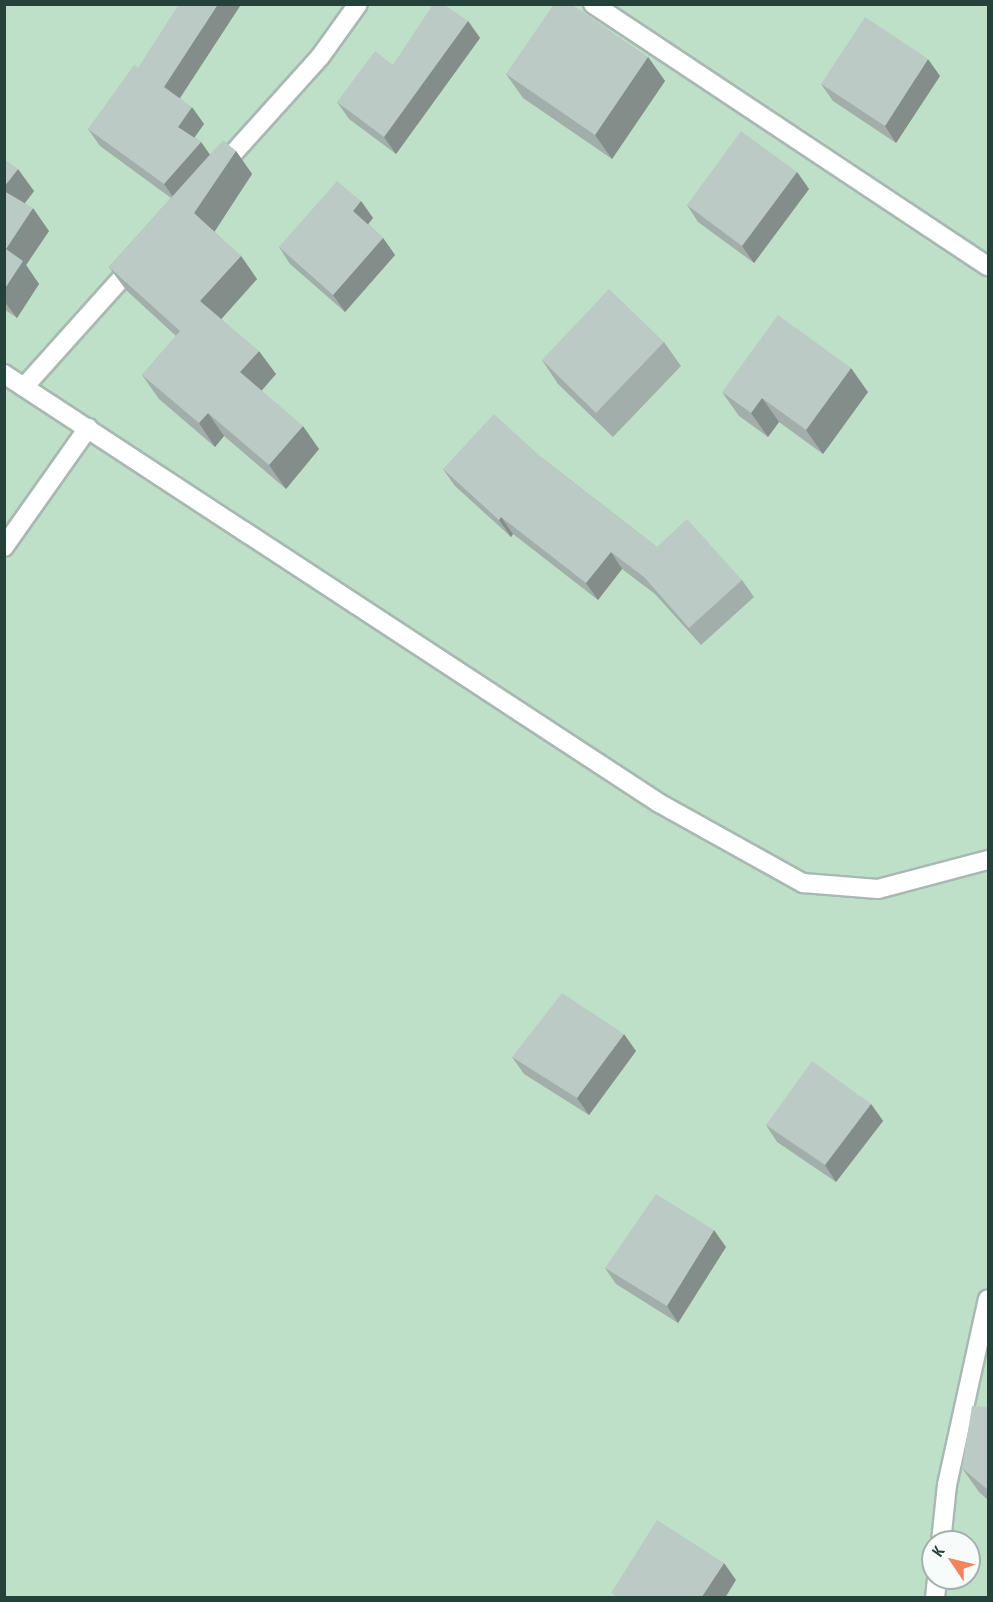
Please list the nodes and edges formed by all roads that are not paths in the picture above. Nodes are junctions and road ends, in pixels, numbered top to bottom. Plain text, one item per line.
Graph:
1 (358, 4) edge
2 (593, 4) edge
3 (208, 182) edge
4 (152, 244) edge
5 (988, 266) edge
6 (4, 374) edge
7 (24, 387) junction
8 (88, 428) junction
9 (4, 547) edge
10 (988, 860) edge
11 (988, 1299) edge
12 (942, 1530) edge

1 - 3 street
2 - 5 street
4 - 7 street
6 - 7 street
7 - 8 street
8 - 9 street
8 - 10 street
11 - 12 street

